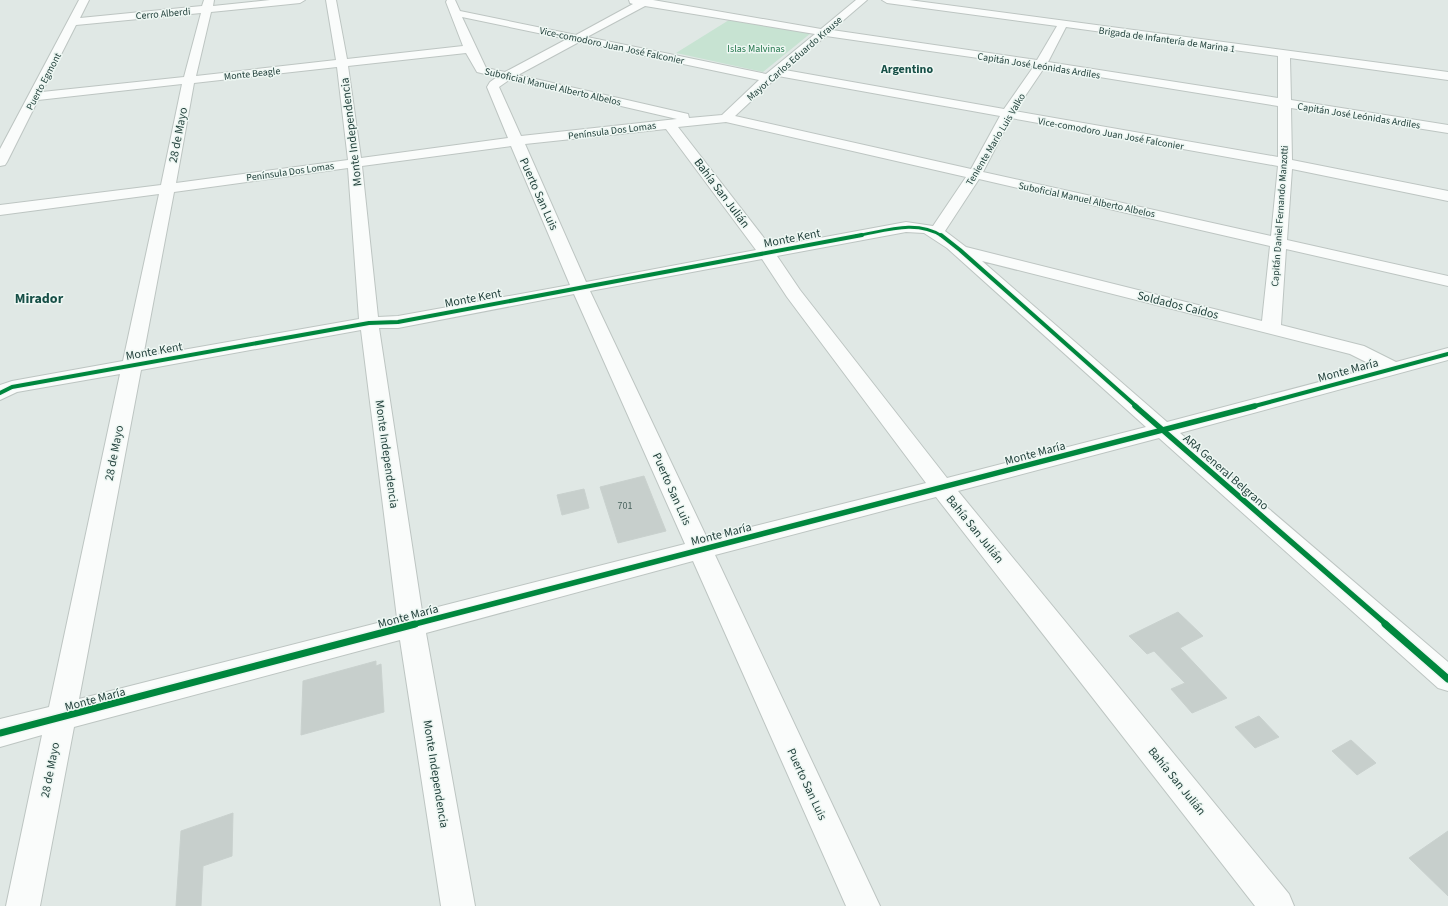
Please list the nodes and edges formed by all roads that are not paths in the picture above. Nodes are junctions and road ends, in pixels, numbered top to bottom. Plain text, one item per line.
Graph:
1 (84, 0) edge
2 (300, 0) edge
3 (330, 0) edge
4 (450, 0) edge
5 (630, 0) edge
6 (862, 0) edge
7 (887, 0) edge
8 (646, 1) edge
9 (208, 4) edge
10 (456, 13) junction
11 (74, 22) junction
12 (1063, 24) junction
13 (823, 32) junction
14 (579, 38) junction
15 (470, 49) junction
16 (1284, 54) junction
17 (342, 63) junction
18 (1041, 64) junction
19 (771, 75) junction
20 (507, 76) junction
21 (1448, 76) edge
22 (189, 80) junction
23 (34, 97) junction
24 (1284, 104) junction
25 (1007, 114) junction
26 (726, 118) junction
27 (700, 120) junction
28 (669, 124) junction
29 (1448, 129) edge
30 (516, 141) junction
31 (0, 162) edge
32 (355, 162) junction
33 (1285, 164) junction
34 (975, 174) junction
35 (167, 189) junction
36 (1448, 196) edge
37 (0, 210) edge
38 (937, 231) junction
39 (1278, 242) junction
40 (960, 250) junction
41 (767, 253) junction
42 (1448, 281) edge
43 (580, 288) junction
44 (369, 323) junction
45 (1271, 329) junction
46 (1448, 354) edge
47 (132, 365) junction
48 (1393, 368) junction
49 (6, 390) edge
50 (1163, 430) junction
51 (942, 488) junction
52 (699, 550) junction
53 (411, 625) junction
54 (1448, 680) edge
55 (60, 718) junction
56 (0, 733) edge
57 (23, 906) edge
58 (458, 906) edge
59 (863, 906) edge
60 (1277, 906) edge

1 - 11 street, Puerto Egmont
2 - 9 street, Cerro Alberdi
3 - 17 street, Monte Independencia
4 - 10 street, Suboficial Manuel Alberto Albelos
5 - 8 street, Capitán José Leónidas Ardiles
6 - 13 street, Mayor Carlos Eduardo Krause
7 - 12 street, Brigada de Infantería de Marina 1
8 - 13 street, Capitán José Leónidas Ardiles
8 - 14 street
9 - 11 street, Cerro Alberdi
9 - 22 street, 28 de Mayo
10 - 14 street, Vice-comodoro Juan José Falconier
10 - 15 street, Suboficial Manuel Alberto Albelos
11 - 23 street, Puerto Egmont
12 - 16 street, Brigada de Infantería de Marina 1
12 - 18 street, Teniente Mario Luis Valko
13 - 18 street, Capitán José Leónidas Ardiles
13 - 19 street, Mayor Carlos Eduardo Krause
14 - 19 street, Vice-comodoro Juan José Falconier
14 - 20 street
15 - 17 street, Monte Beagle
15 - 20 street, Suboficial Manuel Alberto Albelos
16 - 21 street, Brigada de Infantería de Marina 1
16 - 24 street, Capitán Daniel Fernando Manzotti
17 - 22 street, Monte Beagle
17 - 32 street, Monte Independencia
18 - 24 street, Capitán José Leónidas Ardiles
18 - 25 street, Teniente Mario Luis Valko
19 - 25 street, Vice-comodoro Juan José Falconier
19 - 26 street, Mayor Carlos Eduardo Krause
20 - 27 street, Suboficial Manuel Alberto Albelos
20 - 30 street, Puerto San Luis
22 - 23 street, Monte Beagle
22 - 35 street, 28 de Mayo
23 - 31 street, Puerto Egmont
24 - 29 street, Capitán José Leónidas Ardiles
24 - 33 street, Capitán Daniel Fernando Manzotti
25 - 33 street, Vice-comodoro Juan José Falconier
25 - 34 street, Teniente Mario Luis Valko
26 - 27 street, Suboficial Manuel Alberto Albelos
26 - 34 street, Suboficial Manuel Alberto Albelos
27 - 28 street, Península Dos Lomas
28 - 30 street, Península Dos Lomas
28 - 41 street, Bahía San Julián
30 - 32 street, Península Dos Lomas
30 - 43 street, Puerto San Luis
32 - 35 street, Península Dos Lomas
32 - 44 street, Monte Independencia
33 - 36 street, Vice-comodoro Juan José Falconier
33 - 39 street, Capitán Daniel Fernando Manzotti
34 - 38 street, Teniente Mario Luis Valko
34 - 39 street, Suboficial Manuel Alberto Albelos
35 - 37 street, Península Dos Lomas
35 - 47 street, 28 de Mayo
38 - 40 street, ARA General Belgrano
38 - 41 street, Monte Kent
39 - 42 street, Suboficial Manuel Alberto Albelos
39 - 45 street, Capitán Daniel Fernando Manzotti
40 - 45 street, Soldados Caídos
40 - 50 street, ARA General Belgrano
41 - 43 street, Monte Kent
41 - 51 street, Bahía San Julián
43 - 44 street, Monte Kent
43 - 52 street, Puerto San Luis
44 - 47 street, Monte Kent
44 - 53 street, Monte Independencia
45 - 48 street, Soldados Caídos
46 - 48 street, Monte María
47 - 49 street, Monte Kent
47 - 55 street, 28 de Mayo
48 - 50 street, Monte María
50 - 51 street, Monte María
50 - 54 street, ARA General Belgrano
51 - 52 street, Monte María
51 - 60 street, Bahía San Julián
52 - 53 street, Monte María
52 - 59 street, Puerto San Luis
53 - 55 street, Monte María
53 - 58 street, Monte Independencia
55 - 56 street, Monte María
55 - 57 street, 28 de Mayo

